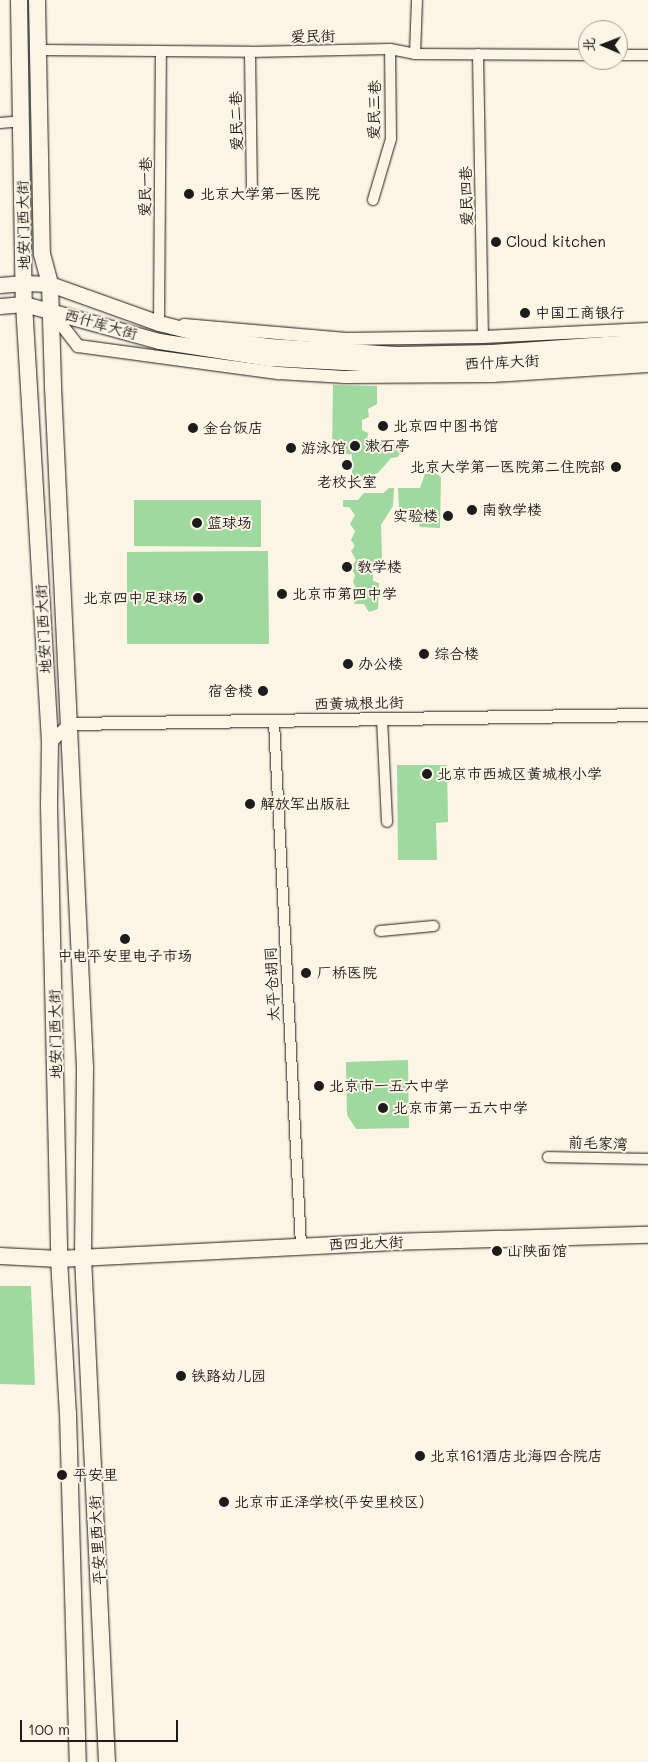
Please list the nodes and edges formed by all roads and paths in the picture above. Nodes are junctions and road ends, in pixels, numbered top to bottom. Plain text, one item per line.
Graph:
1 (18, 0) edge
2 (37, 0) edge
3 (417, 0) edge
4 (390, 49) junction
5 (38, 50) junction
6 (161, 51) junction
7 (250, 52) junction
8 (415, 54) junction
9 (478, 54) junction
10 (578, 55) edge
11 (628, 55) edge
12 (648, 55) edge
13 (21, 121) junction
14 (0, 123) edge
15 (252, 189) dead end
16 (373, 200) dead end
17 (24, 283) junction
18 (50, 284) junction
19 (0, 285) edge
20 (24, 304) junction
21 (0, 306) edge
22 (50, 310) junction
23 (158, 323) junction
24 (648, 329) edge
25 (483, 338) junction
26 (648, 341) edge
27 (648, 353) edge
28 (648, 366) edge
29 (648, 715) edge
30 (382, 719) junction
31 (274, 722) junction
32 (70, 724) junction
33 (50, 743) junction
34 (387, 822) dead end
35 (434, 926) dead end
36 (380, 931) dead end
37 (548, 1157) dead end
38 (648, 1159) edge
39 (648, 1235) edge
40 (301, 1246) junction
41 (0, 1256) edge
42 (84, 1257) junction
43 (59, 1259) junction
44 (78, 1762) edge
45 (107, 1762) edge

1 - 13 main road, 地安门西大街
2 - 5 main road, 地安门西大街
3 - 8 street
4 - 7 street, 爱民街
4 - 8 street, 爱民街
4 - 16 street, 爱民三巷
5 - 6 street, 爱民街
5 - 18 main road, 地安门西大街
6 - 7 street, 爱民街
6 - 23 street, 爱民一巷
7 - 15 street, 爱民二巷
8 - 9 street, 爱民街
9 - 10 street, 爱民街
9 - 25 street, 爱民四巷
11 - 12 street
13 - 14 street
13 - 17 main road, 地安门西大街
17 - 18 main road, 西什库大街
17 - 19 main road, 西什库大街
17 - 20 main road, 地安门西大街
18 - 22 main road, 地安门西大街
18 - 23 main road, 西什库大街
20 - 21 main road
20 - 22 main road
20 - 33 main road, 地安门西大街
22 - 27 main road, 西什库大街
22 - 28 street, 西什库大街
22 - 32 main road, 地安门西大街
23 - 25 street, 西什库大街
23 - 26 main road, 西什库大街
24 - 25 street, 西什库大街
29 - 30 street, 西黄城根北街
30 - 31 street, 西黄城根北街
30 - 34 street
31 - 32 street, 西黄城根北街
31 - 40 street, 太平仓胡同
32 - 33 street
32 - 42 main road, 地安门西大街
33 - 43 main road, 地安门西大街
35 - 36 street
37 - 38 street, 前毛家湾
39 - 40 main road, 西四北大街
40 - 42 main road, 西四北大街
41 - 43 main road, 西四北大街
42 - 43 main road, 西四北大街
42 - 45 main road, 平安里西大街
43 - 44 main road, 平安里西大街

